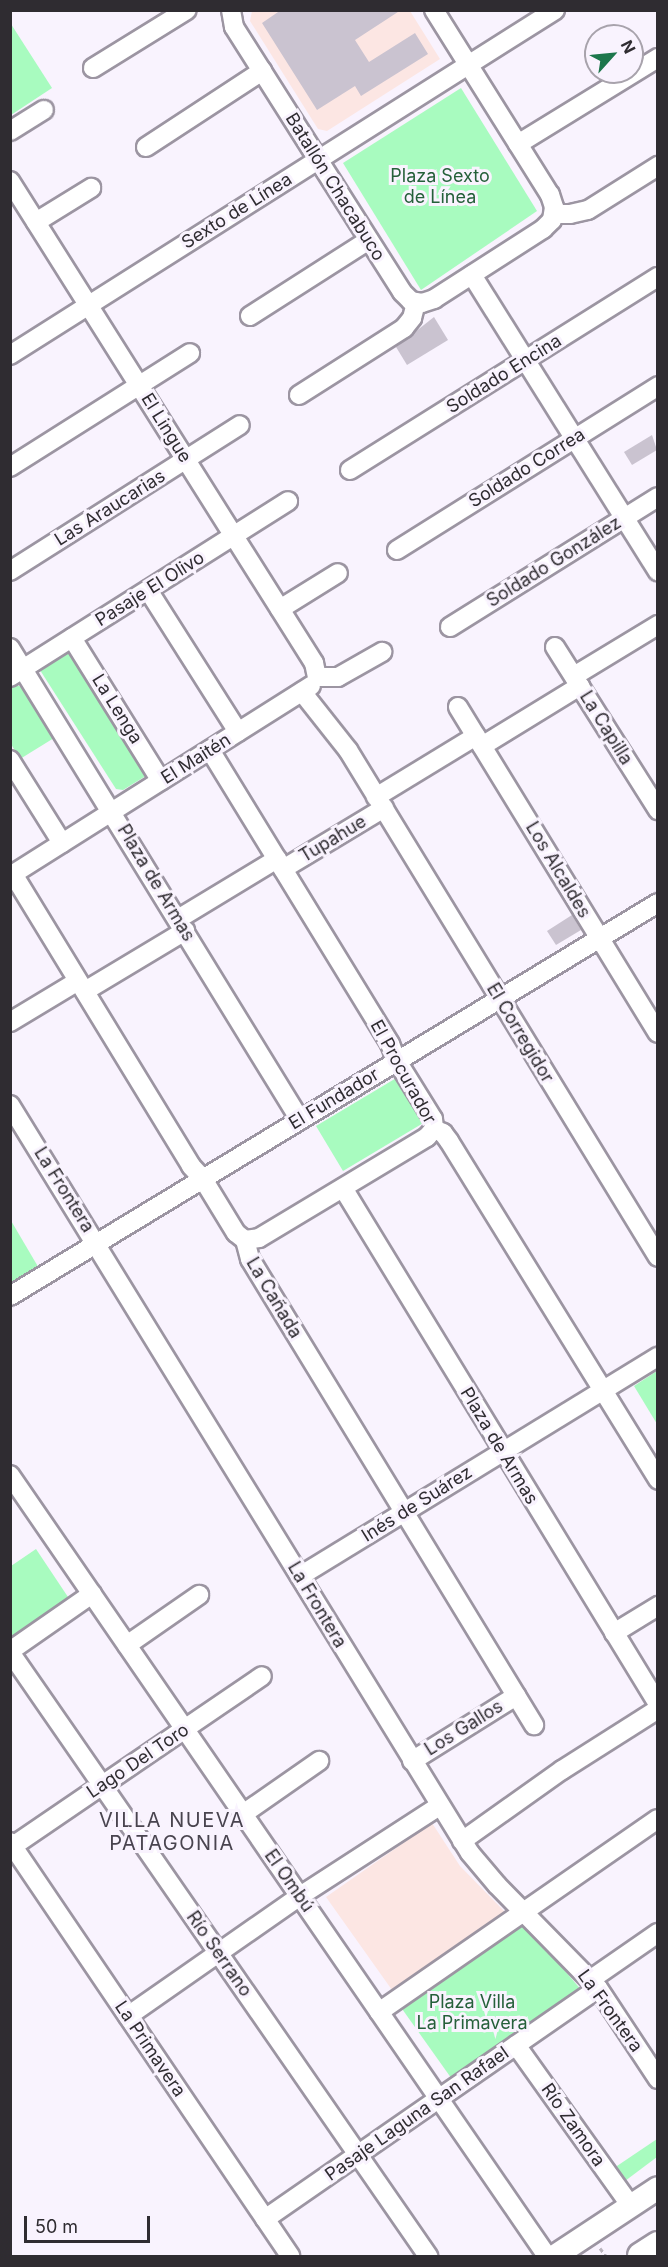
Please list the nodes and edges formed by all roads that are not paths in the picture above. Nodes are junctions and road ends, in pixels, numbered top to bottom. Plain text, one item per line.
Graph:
1 (187, 10) edge
2 (231, 10) edge
3 (434, 10) edge
4 (555, 10) edge
5 (657, 58) edge
6 (468, 65) junction
7 (93, 68) dead end
8 (262, 71) junction
9 (44, 110) dead end
10 (10, 130) edge
11 (518, 144) junction
12 (146, 147) dead end
13 (318, 159) junction
14 (657, 166) edge
15 (12, 185) edge
16 (91, 188) dead end
17 (554, 214) junction
18 (36, 222) junction
19 (369, 240) junction
20 (472, 274) junction
21 (657, 277) edge
22 (416, 303) junction
23 (89, 305) junction
24 (250, 316) dead end
25 (190, 353) dead end
26 (10, 355) edge
27 (525, 360) junction
28 (139, 385) junction
29 (657, 386) edge
30 (299, 395) dead end
31 (240, 426) dead end
32 (574, 438) junction
33 (186, 460) junction
34 (10, 467) edge
35 (350, 470) dead end
36 (657, 496) edge
37 (288, 501) dead end
38 (624, 518) junction
39 (234, 536) junction
40 (397, 550) dead end
41 (10, 571) edge
42 (338, 573) dead end
43 (657, 573) edge
44 (148, 590) junction
45 (280, 609) junction
46 (657, 625) edge
47 (450, 627) dead end
48 (72, 638) junction
49 (555, 647) dead end
50 (10, 648) edge
51 (382, 652) dead end
52 (17, 673) edge
53 (317, 677) junction
54 (577, 681) junction
55 (302, 692) junction
56 (458, 707) dead end
57 (238, 732) junction
58 (479, 741) junction
59 (210, 750) junction
60 (10, 760) edge
61 (161, 781) junction
62 (380, 803) junction
63 (657, 810) edge
64 (113, 811) junction
65 (62, 843) junction
66 (280, 864) junction
67 (12, 875) edge
68 (657, 903) edge
69 (182, 925) junction
70 (599, 938) junction
71 (81, 986) junction
72 (499, 999) junction
73 (10, 1022) edge
74 (657, 1033) edge
75 (397, 1061) junction
76 (10, 1105) edge
77 (300, 1120) junction
78 (434, 1129) junction
79 (203, 1179) junction
80 (343, 1188) junction
81 (245, 1240) junction
82 (98, 1243) junction
83 (657, 1257) edge
84 (10, 1296) edge
85 (657, 1357) edge
86 (602, 1390) junction
87 (502, 1452) junction
88 (10, 1475) edge
89 (657, 1480) edge
90 (404, 1512) junction
91 (300, 1576) junction
92 (92, 1594) junction
93 (199, 1595) dead end
94 (657, 1606) edge
95 (614, 1633) junction
96 (127, 1645) junction
97 (10, 1651) edge
98 (262, 1676) dead end
99 (516, 1696) junction
100 (657, 1704) edge
101 (657, 1709) edge
102 (534, 1725) dead end
103 (185, 1729) junction
104 (319, 1761) dead end
105 (412, 1761) junction
106 (103, 1785) junction
107 (439, 1806) junction
108 (243, 1814) junction
109 (657, 1819) edge
110 (462, 1841) junction
111 (12, 1844) edge
112 (300, 1896) junction
113 (524, 1913) junction
114 (657, 1932) edge
115 (218, 1953) junction
116 (594, 1984) junction
117 (379, 2012) junction
118 (128, 2016) junction
119 (516, 2045) junction
120 (651, 2054) edge
121 (657, 2079) edge
122 (439, 2099) junction
123 (358, 2155) junction
124 (657, 2188) edge
125 (630, 2205) junction
126 (265, 2219) junction
127 (657, 2245) edge
128 (290, 2256) edge
129 (428, 2256) edge
130 (547, 2256) edge
131 (555, 2256) edge
132 (641, 2256) edge

1 - 7 street
2 - 8 street, Batallón Chacabuco
3 - 6 street
4 - 6 street, Sexto de Línea
5 - 11 street
6 - 11 street
6 - 13 street, Sexto de Línea
8 - 12 street
8 - 13 street, Batallón Chacabuco
9 - 10 street
11 - 17 street
13 - 19 street, Batallón Chacabuco
13 - 23 street, Sexto de Línea
14 - 17 street
15 - 18 street, El Lingue
16 - 18 street
17 - 20 street
18 - 23 street, El Lingue
19 - 22 street, Batallón Chacabuco
19 - 24 street
20 - 22 street
20 - 27 street
21 - 27 street, Soldado Encina
22 - 30 street
23 - 26 street, Sexto de Línea
23 - 28 street, El Lingue
25 - 28 street
27 - 32 street
27 - 35 street, Soldado Encina
28 - 33 street, El Lingue
28 - 34 street
29 - 32 street, Soldado Correa
31 - 33 street, Las Araucarias
32 - 38 street
32 - 40 street, Soldado Correa
33 - 39 street, El Lingue
33 - 41 street, Las Araucarias
36 - 38 street, Soldado González
37 - 39 street, Pasaje El Olivo
38 - 43 street
38 - 47 street, Soldado González
39 - 44 street, Pasaje El Olivo
39 - 45 street, El Lingue
42 - 45 street
44 - 48 street, Pasaje El Olivo
44 - 57 street
45 - 53 street, El Lingue
46 - 54 street, Tupahue
48 - 52 street, Pasaje El Olivo
48 - 61 street, La Lenga
49 - 54 street, La Capilla
50 - 52 street, Plaza de Armas
51 - 53 street
52 - 64 street, Plaza de Armas
53 - 55 street, El Maitén
54 - 58 street, Tupahue
54 - 63 street, La Capilla
55 - 57 street, El Maitén
55 - 62 street
56 - 58 street, Los Alcaldes
57 - 59 street, El Maitén
58 - 62 street, Tupahue
58 - 70 street, Los Alcaldes
59 - 61 street, El Maitén
59 - 66 street, El Procurador
60 - 65 street
61 - 64 street, El Maitén
62 - 66 street, Tupahue
62 - 72 street, El Corregidor
64 - 65 street, El Maitén
64 - 69 street, Plaza de Armas
65 - 67 street, El Maitén
66 - 69 street, Tupahue
66 - 75 street, El Procurador
67 - 71 street, La Cañada
68 - 70 street, El Fundador
69 - 71 street, Tupahue
69 - 77 street, Plaza de Armas
70 - 72 street, El Fundador
70 - 74 street, Los Alcaldes
71 - 73 street, Tupahue
71 - 79 street, La Cañada
72 - 75 street, El Fundador
72 - 83 street, El Corregidor
75 - 77 street, El Fundador
75 - 78 street, El Procurador
76 - 82 street, La Frontera
77 - 79 street, El Fundador
78 - 80 street
78 - 86 street, El Procurador
79 - 81 street, La Cañada
79 - 82 street, El Fundador
80 - 81 street
80 - 87 street, Plaza de Armas
81 - 90 street, La Cañada
82 - 84 street, El Fundador
82 - 91 street, La Frontera
85 - 86 street, Inés de Suárez
86 - 87 street, Inés de Suárez
86 - 89 street, El Procurador
87 - 90 street, Inés de Suárez
87 - 95 street, Plaza de Armas
88 - 92 street, El Ombú
90 - 91 street, Inés de Suárez
90 - 99 street, La Cañada
91 - 105 street, La Frontera
92 - 96 street, El Ombú
92 - 97 street
93 - 96 street
94 - 95 street
95 - 100 street, Plaza de Armas
96 - 103 street, El Ombú
97 - 106 street, Río Serrano
98 - 103 street, Lago Del Toro
99 - 102 street, La Cañada
99 - 105 street, Los Gallos
101 - 110 street
103 - 106 street, Lago Del Toro
103 - 108 street, El Ombú
104 - 108 street
105 - 107 street, La Frontera
106 - 111 street, Lago Del Toro
106 - 115 street, Río Serrano
107 - 110 street, La Frontera
107 - 112 street
108 - 112 street, El Ombú
109 - 113 street
110 - 113 street, La Frontera
111 - 118 street, La Primavera
112 - 115 street
112 - 117 street, El Ombú
113 - 116 street, La Frontera
113 - 117 street
114 - 116 street, Pasaje Laguna San Rafael
115 - 118 street
115 - 123 street, Río Serrano
116 - 119 street, Pasaje Laguna San Rafael
116 - 120 street, La Frontera
117 - 122 street, El Ombú
118 - 126 street, La Primavera
119 - 122 street, Pasaje Laguna San Rafael
119 - 125 street, Río Zamora
120 - 121 street, La Frontera
122 - 123 street, Pasaje Laguna San Rafael
122 - 130 street, El Ombú
123 - 126 street, Pasaje Laguna San Rafael
123 - 129 street, Río Serrano
124 - 125 main road
125 - 131 main road
126 - 128 street, La Primavera
127 - 132 highway

